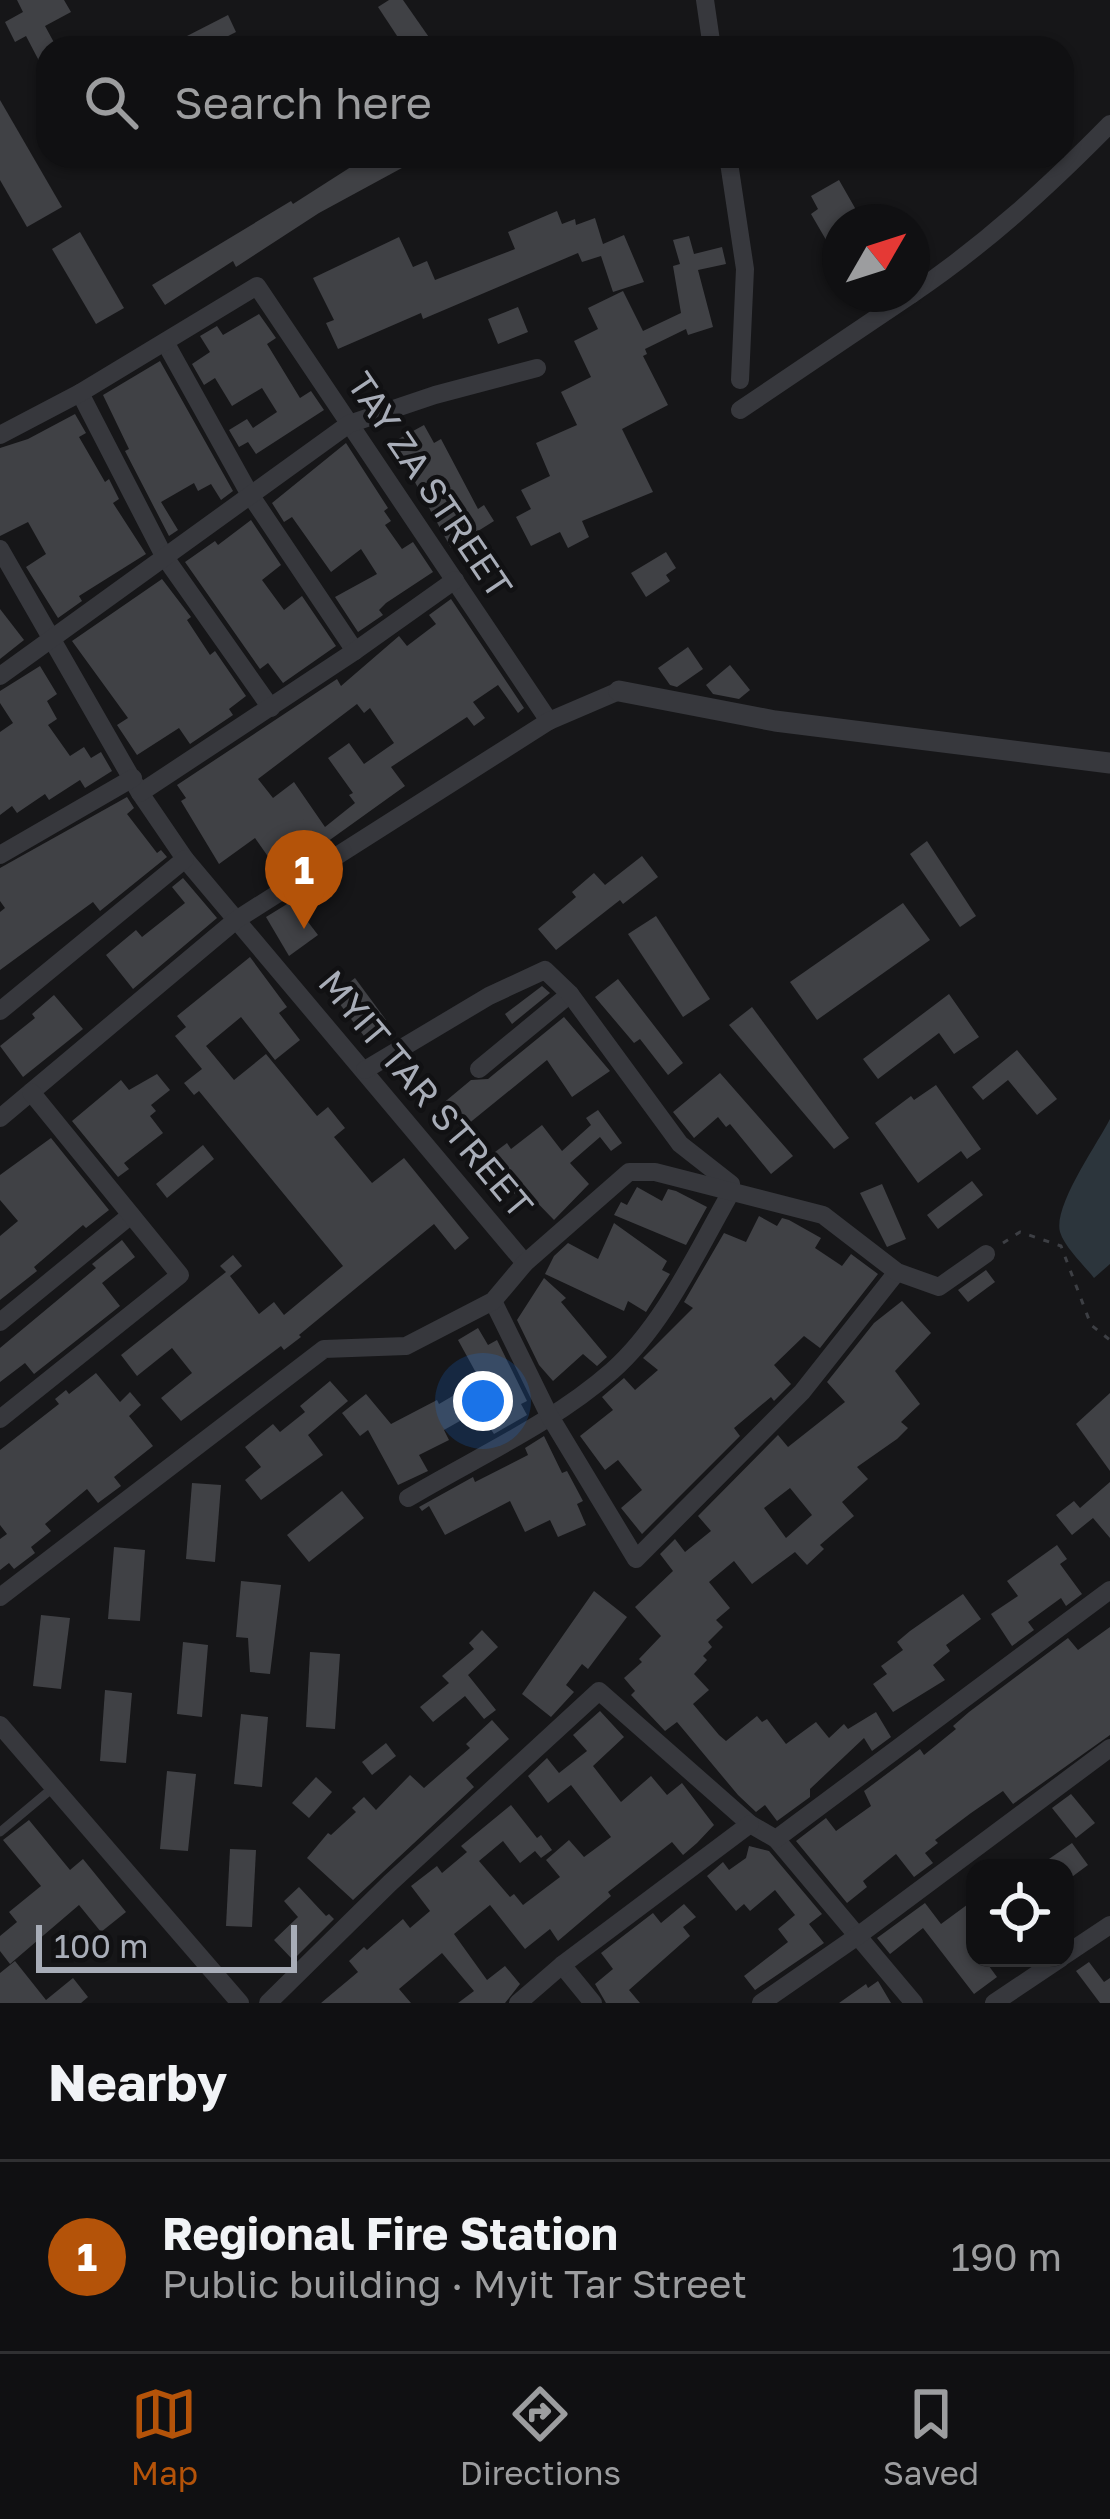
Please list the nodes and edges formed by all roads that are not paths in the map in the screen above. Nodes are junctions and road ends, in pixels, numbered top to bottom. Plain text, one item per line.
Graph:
1 (705, 0) edge
2 (710, 36) edge
3 (1110, 124) edge
4 (1074, 161) edge
5 (730, 168) edge
6 (1067, 168) edge
7 (930, 281) edge
8 (885, 312) edge
9 (165, 342) junction
10 (537, 368) dead end
11 (740, 380) dead end
12 (80, 393) junction
13 (740, 410) dead end
14 (349, 424) junction
15 (0, 435) edge
16 (249, 493) junction
17 (0, 549) edge
18 (164, 556) junction
19 (454, 580) junction
20 (49, 639) junction
21 (355, 651) junction
22 (0, 676) edge
23 (619, 691) joint
24 (271, 708) junction
25 (549, 721) junction
26 (1110, 763) edge
27 (136, 786) junction
28 (0, 856) edge
29 (184, 859) junction
30 (236, 920) junction
31 (570, 994) junction
32 (0, 1011) edge
33 (479, 1069) dead end
34 (365, 1070) junction
35 (31, 1092) junction
36 (0, 1118) edge
37 (730, 1194) junction
38 (131, 1215) junction
39 (986, 1254) road end
40 (525, 1263) junction
41 (898, 1272) junction
42 (493, 1300) junction
43 (0, 1322) edge
44 (549, 1415) junction
45 (0, 1419) edge
46 (408, 1498) dead end
47 (1110, 1591) edge
48 (0, 1597) edge
49 (0, 1725) edge
50 (1110, 1748) edge
51 (55, 1786) junction
52 (750, 1824) junction
53 (0, 1832) edge
54 (776, 1839) junction
55 (1110, 1925) edge
56 (859, 1935) junction
57 (1074, 1950) edge
58 (562, 1965) junction
59 (1048, 1967) edge
60 (240, 2003) edge
61 (268, 2003) edge
62 (518, 2003) edge
63 (593, 2003) edge
64 (761, 2003) edge
65 (914, 2003) edge
66 (994, 2003) edge

1 - 2 street
3 - 4 street
5 - 11 street
6 - 7 street
8 - 13 street
9 - 12 street
9 - 14 street, TAY ZA STREET
9 - 16 street
10 - 14 street
12 - 15 street
12 - 18 street
14 - 16 street
14 - 19 street, TAY ZA STREET
16 - 18 street
16 - 21 street
17 - 20 street, MYIT TAR STREET
18 - 20 street
18 - 24 street
19 - 21 street
19 - 25 street, TAY ZA STREET
20 - 22 street
20 - 27 street, MYIT TAR STREET
21 - 24 street
23 - 25 street
23 - 26 street
24 - 27 street
25 - 30 street
27 - 28 street
27 - 29 street, MYIT TAR STREET
29 - 30 street, MYIT TAR STREET
29 - 32 street
30 - 34 street, MYIT TAR STREET
30 - 35 street
31 - 33 street
31 - 34 street
31 - 37 street
34 - 40 street, MYIT TAR STREET
35 - 36 street
35 - 38 street
37 - 40 street
37 - 41 street
37 - 44 street
38 - 43 street
38 - 45 street
39 - 41 street
40 - 42 street
41 - 44 street
42 - 44 street
42 - 48 street
44 - 46 street
47 - 54 street
49 - 51 street
50 - 56 street
51 - 53 lane
51 - 60 street
52 - 54 street
52 - 58 street
52 - 61 street
54 - 56 street
55 - 57 street
56 - 64 street
56 - 65 street
58 - 62 street
58 - 63 street
59 - 66 street

